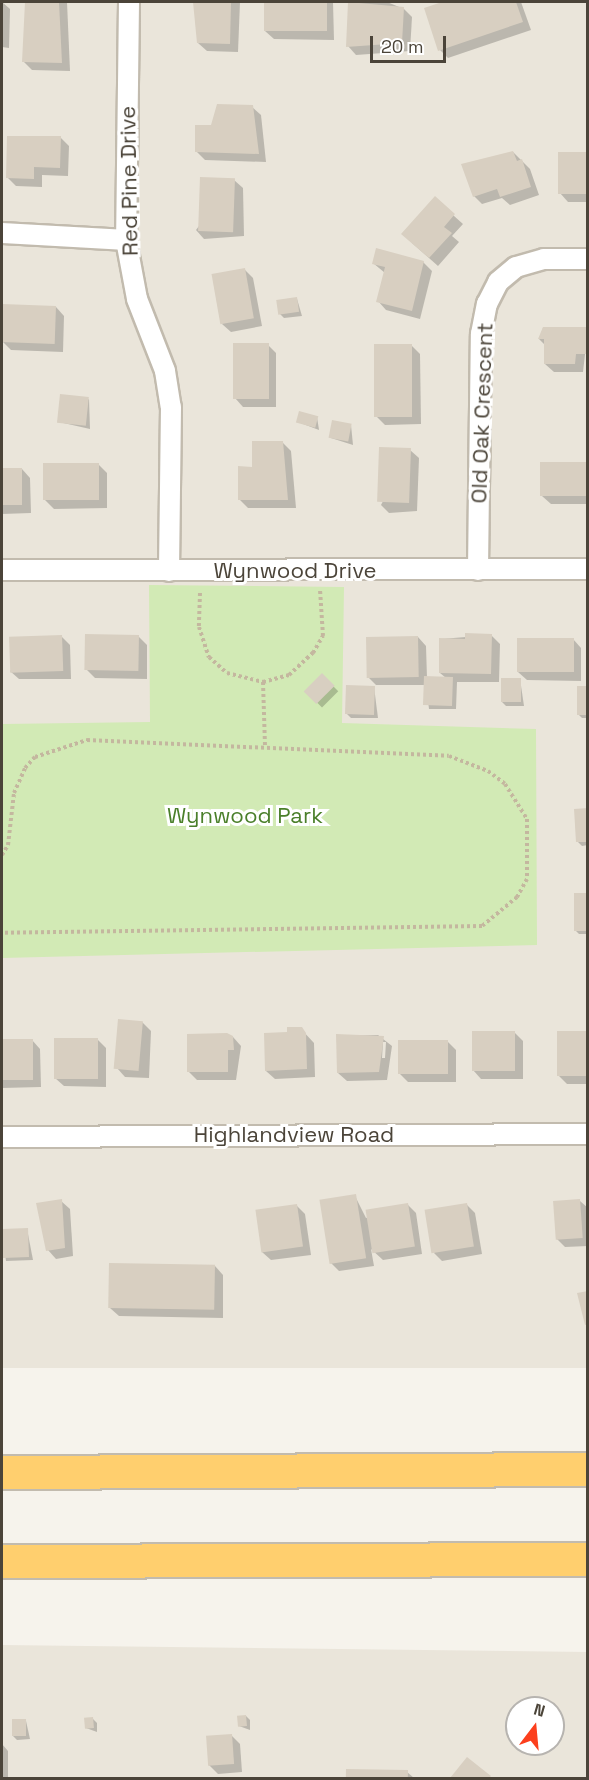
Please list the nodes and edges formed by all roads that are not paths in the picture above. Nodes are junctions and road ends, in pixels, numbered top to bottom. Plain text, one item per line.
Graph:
1 (129, 2) edge
2 (2, 233) edge
3 (126, 240) junction
4 (588, 259) edge
5 (588, 569) edge
6 (2, 570) edge
7 (478, 570) junction
8 (169, 571) junction
9 (588, 1134) edge
10 (2, 1137) edge
11 (588, 1469) edge
12 (2, 1472) edge
13 (588, 1559) edge
14 (2, 1561) edge

1 - 3 street, Red Pine Drive
2 - 3 street
3 - 8 street, Red Pine Drive
4 - 7 street, Old Oak Crescent
5 - 7 street, Wynwood Drive
6 - 8 street, Wynwood Drive
7 - 8 street, Wynwood Drive
9 - 10 street, Highlandview Road
11 - 12 highway
13 - 14 highway

